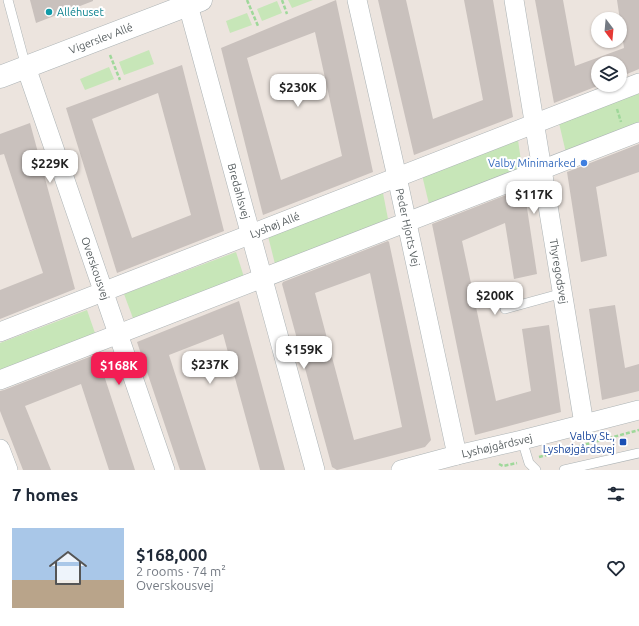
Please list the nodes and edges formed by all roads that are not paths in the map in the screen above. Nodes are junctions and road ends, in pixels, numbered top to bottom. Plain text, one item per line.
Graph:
1 (8, 0) edge
2 (358, 0) edge
3 (514, 0) edge
4 (195, 3) edge
5 (26, 67) junction
6 (0, 77) edge
7 (639, 83) edge
8 (535, 123) junction
9 (639, 132) edge
10 (542, 170) junction
11 (397, 177) junction
12 (406, 222) junction
13 (251, 234) junction
14 (263, 278) junction
15 (104, 292) junction
16 (563, 293) junction
17 (505, 309) dead end
18 (0, 332) edge
19 (118, 334) junction
20 (0, 380) edge
21 (639, 410) edge
22 (584, 424) junction
23 (522, 440) junction
24 (0, 449) edge
25 (639, 453) edge
26 (457, 455) junction
27 (8, 470) edge
28 (165, 470) edge
29 (315, 470) edge
30 (401, 470) edge
31 (536, 470) edge
32 (564, 470) edge

1 - 5 lane
2 - 11 street, Peder Hjorts Vej
3 - 8 street, Thyregodsvej
4 - 5 street, Vigerslev Allé
4 - 13 street, Bredahlsvej
5 - 6 street, Vigerslev Allé
5 - 15 street, Overskousvej
7 - 8 street, Lyshøj Allé
8 - 10 street, Thyregodsvej
8 - 11 street, Lyshøj Allé
9 - 10 street
10 - 12 street
10 - 16 street, Thyregodsvej
11 - 12 street, Peder Hjorts Vej
11 - 13 street, Lyshøj Allé
12 - 14 street
12 - 26 street, Peder Hjorts Vej
13 - 14 street, Bredahlsvej
13 - 15 street, Lyshøj Allé
14 - 19 street
14 - 29 street, Bredahlsvej
15 - 18 street, Lyshøj Allé
15 - 19 street, Overskousvej
16 - 17 lane
16 - 22 street, Thyregodsvej
19 - 20 street
19 - 28 street, Overskousvej
21 - 22 street, Lyshøjgårdsvej
22 - 23 street, Lyshøjgårdsvej
23 - 26 street, Lyshøjgårdsvej
23 - 31 lane
24 - 27 street
25 - 32 lane
26 - 30 street, Lyshøjgårdsvej

